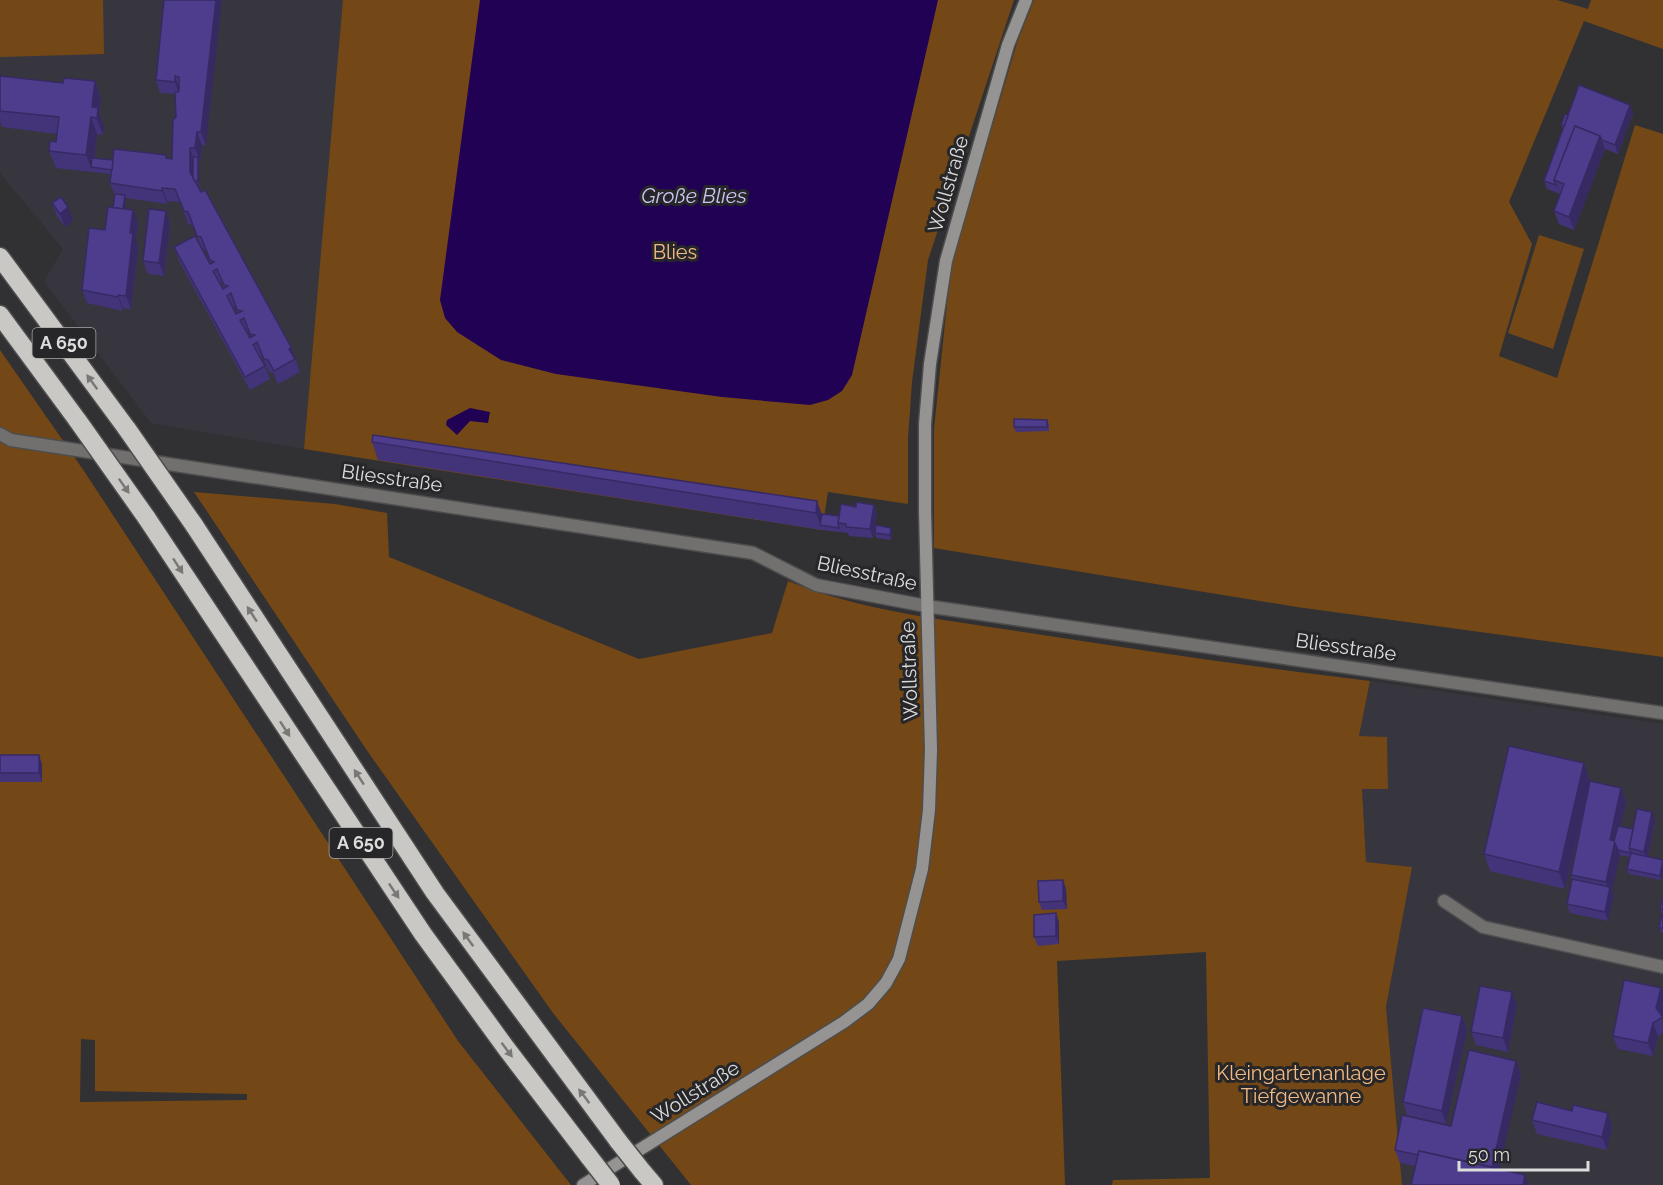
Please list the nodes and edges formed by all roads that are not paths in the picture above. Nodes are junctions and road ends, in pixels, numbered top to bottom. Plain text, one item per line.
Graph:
1 (1026, 0) edge
2 (0, 257) edge
3 (0, 315) edge
4 (0, 434) edge
5 (926, 606) junction
6 (1663, 713) edge
7 (1444, 901) dead end
8 (1663, 967) edge
9 (583, 1185) edge
10 (611, 1185) edge
11 (654, 1185) edge

1 - 5 street, Wollstraße
11 -> 2 highway, A 650, bridge
3 -> 10 highway, A 650, bridge
4 - 5 street, Bliesstraße
5 - 6 street, Bliesstraße
5 - 9 street, Wollstraße
7 - 8 street

